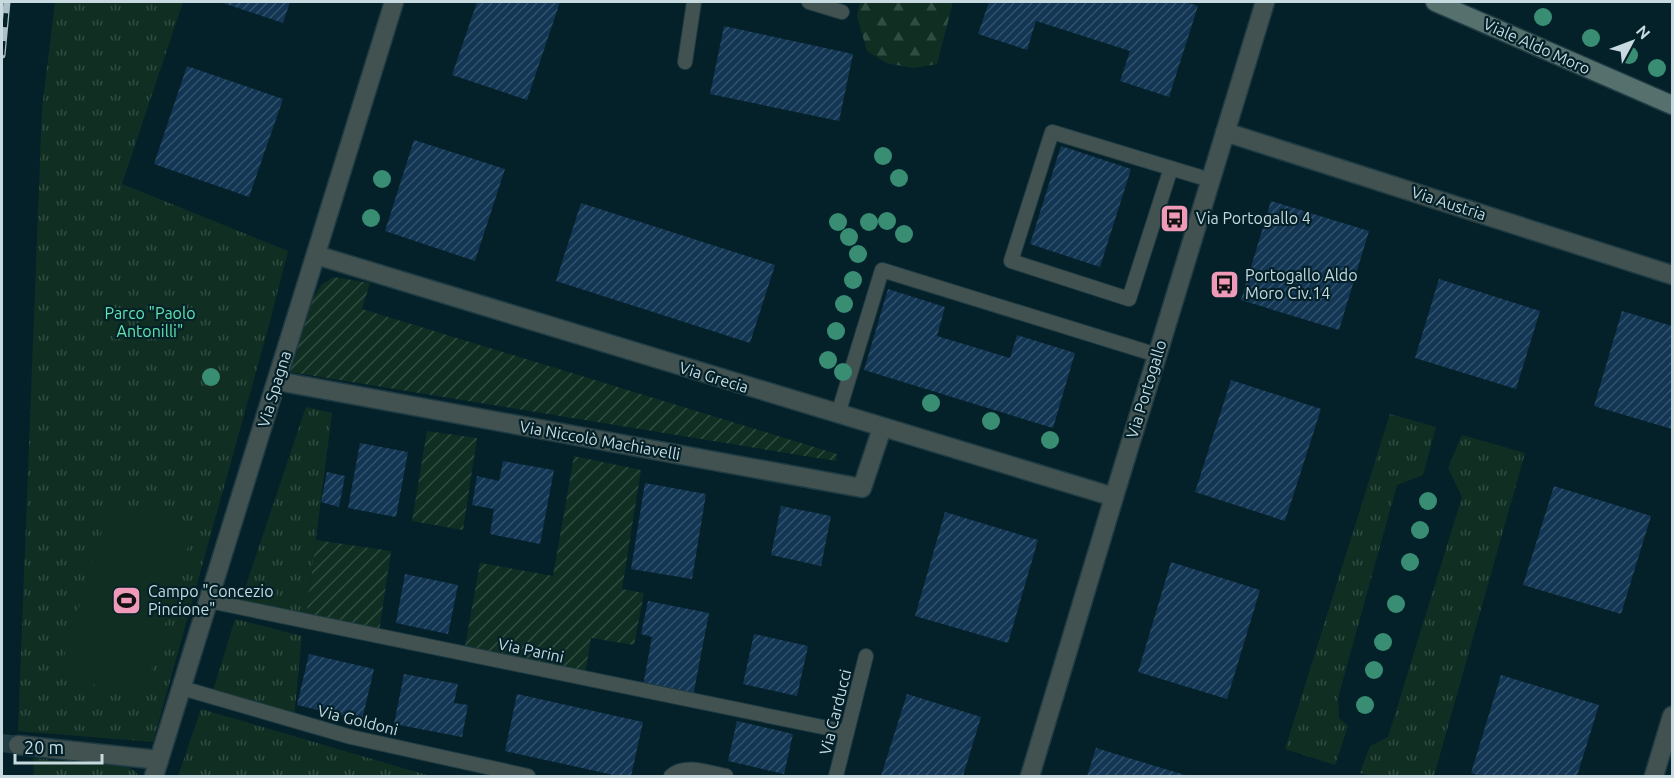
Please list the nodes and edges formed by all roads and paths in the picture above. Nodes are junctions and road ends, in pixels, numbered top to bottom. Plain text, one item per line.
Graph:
1 (394, 2) edge
2 (694, 2) edge
3 (809, 2) edge
4 (1265, 2) edge
5 (1435, 2) edge
6 (842, 12) dead end
7 (685, 62) dead end
8 (1672, 105) edge
9 (1225, 132) junction
10 (1171, 168) junction
11 (1210, 180) junction
12 (316, 255) junction
13 (1672, 275) edge
14 (1156, 355) junction
15 (277, 381) junction
16 (838, 414) junction
17 (882, 428) junction
18 (1113, 497) junction
19 (209, 601) junction
20 (866, 656) dead end
21 (182, 688) junction
22 (1672, 716) edge
23 (847, 732) junction
24 (18, 745) tunnel mouth
25 (157, 768) edge
26 (528, 777) edge
27 (671, 777) edge
28 (726, 777) edge
29 (836, 777) edge
30 (1030, 777) edge
31 (1654, 777) edge

1 - 12 street, Via Spagna
2 - 7 lane
3 - 6 lane
4 - 9 street, Via Portogallo
5 - 8 street, Viale Aldo Moro
9 - 11 street, Via Portogallo
9 - 13 street, Via Austria
10 - 10 lane
10 - 11 lane
11 - 14 street, Via Portogallo
12 - 15 street, Via Spagna
12 - 16 street, Via Grecia
14 - 16 lane
14 - 18 street, Via Portogallo
15 - 17 street, Via Niccolò Machiavelli
15 - 19 street, Via Spagna
16 - 17 street, Via Grecia
17 - 18 street, Via Grecia
18 - 30 street, Via Portogallo
19 - 21 street, Via Spagna
19 - 23 lane, Via Parini
20 - 23 lane, Via Carducci
21 - 25 street, Via Spagna
21 - 26 lane, Via Goldoni
22 - 31 street
23 - 29 lane, Via Carducci
24 - 25 street
27 - 28 lane

